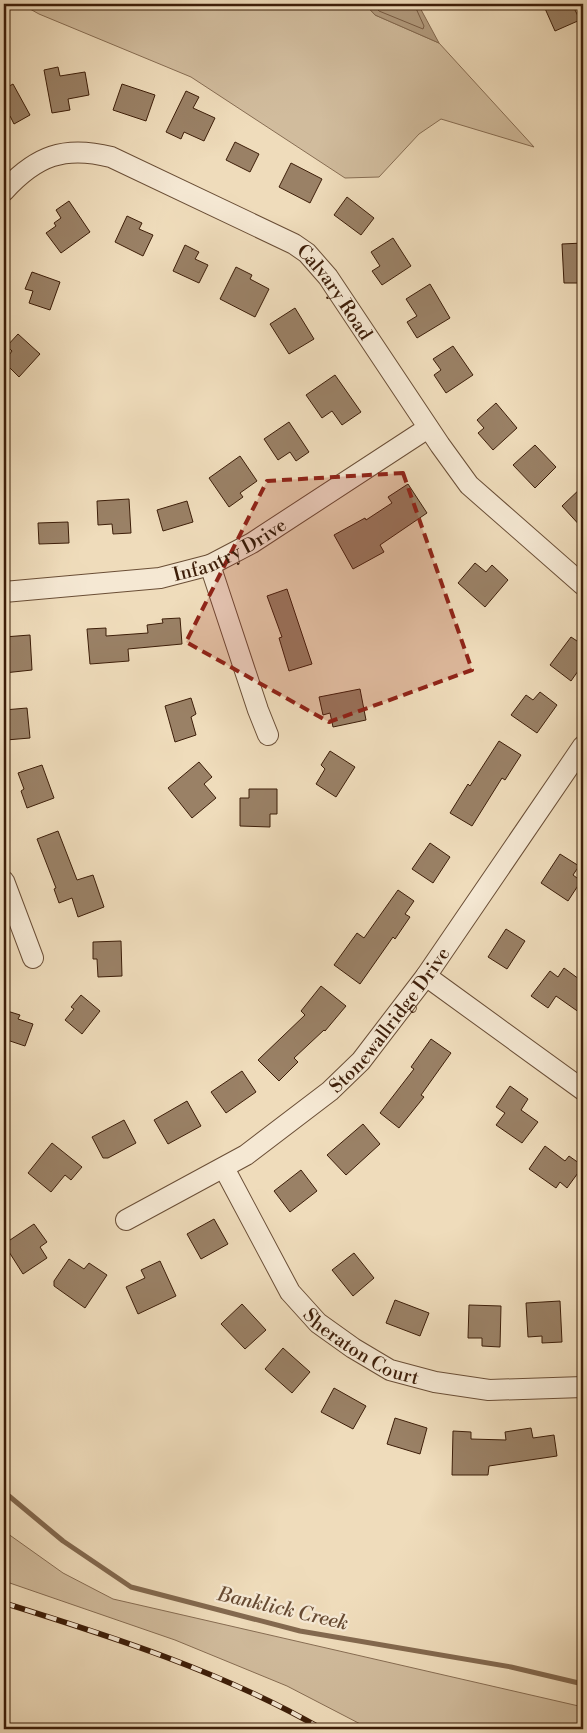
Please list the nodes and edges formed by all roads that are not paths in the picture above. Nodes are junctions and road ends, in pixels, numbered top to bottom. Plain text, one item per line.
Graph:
1 (4, 191) edge
2 (428, 428) junction
3 (210, 565) junction
4 (583, 585) edge
5 (4, 592) edge
6 (268, 735) dead end
7 (583, 746) edge
8 (4, 880) edge
9 (33, 958) dead end
10 (426, 976) junction
11 (583, 1090) edge
12 (224, 1168) junction
13 (126, 1220) dead end
14 (583, 1387) edge

1 - 2 street, Calvary Road
2 - 3 street, Infantry Drive
2 - 4 street, Calvary Road
3 - 5 street, Infantry Drive
3 - 6 street
7 - 10 street, Stonewallridge Drive
8 - 9 street
10 - 11 street
10 - 12 street, Stonewallridge Drive
12 - 13 street, Stonewallridge Drive
12 - 14 street, Sheraton Court

